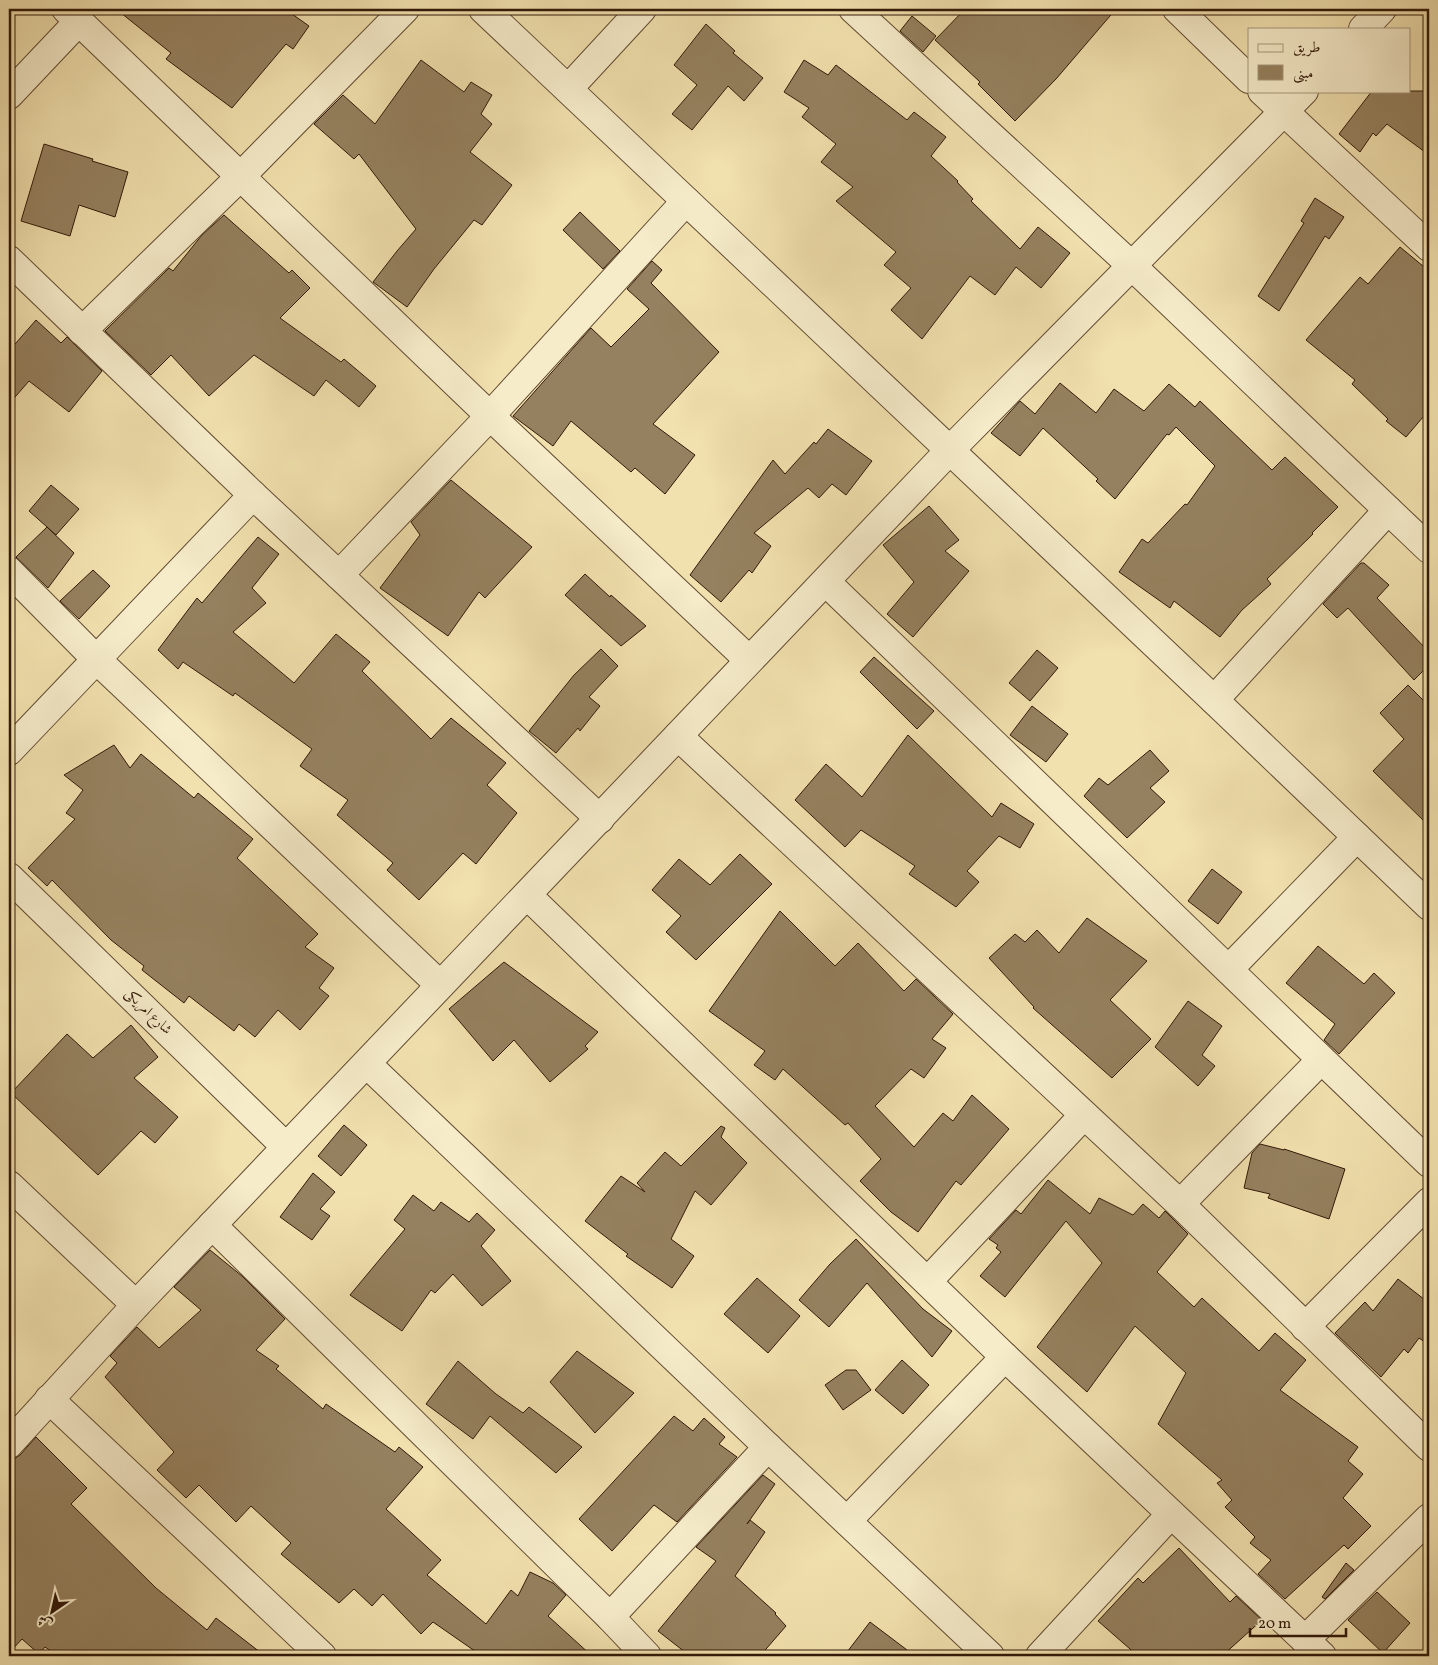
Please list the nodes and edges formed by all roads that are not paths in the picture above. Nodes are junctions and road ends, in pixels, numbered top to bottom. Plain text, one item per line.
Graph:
1 (405, 9) edge
2 (483, 9) edge
3 (642, 9) edge
4 (1177, 9) edge
5 (1382, 9) edge
6 (861, 11) edge
7 (73, 15) edge
8 (1364, 28) edge
9 (1248, 78) edge
10 (568, 89) junction
11 (1263, 92) edge
12 (1303, 92) edge
13 (9, 95) edge
14 (1284, 113) junction
15 (242, 176) junction
16 (686, 201) junction
17 (1429, 247) edge
18 (9, 261) edge
19 (1131, 265) junction
20 (82, 331) junction
21 (490, 416) junction
22 (950, 450) junction
23 (253, 495) junction
24 (1388, 510) junction
25 (1429, 549) edge
26 (9, 571) edge
27 (339, 575) junction
28 (826, 582) junction
29 (96, 659) junction
30 (749, 660) junction
31 (1214, 700) junction
32 (678, 736) junction
33 (9, 751) edge
34 (600, 819) junction
35 (1358, 837) junction
36 (9, 877) edge
37 (528, 895) junction
38 (1429, 906) edge
39 (1229, 970) junction
40 (440, 985) junction
41 (1321, 1060) junction
42 (367, 1064) junction
43 (1084, 1115) junction
44 (286, 1147) junction
45 (1429, 1164) edge
46 (9, 1185) edge
47 (1429, 1202) edge
48 (1180, 1204) junction
49 (212, 1225) junction
50 (928, 1281) junction
51 (136, 1305) junction
52 (1305, 1327) junction
53 (1005, 1357) junction
54 (49, 1400) junction
55 (9, 1444) edge
56 (768, 1447) junction
57 (1429, 1447) edge
58 (1171, 1514) junction
59 (1429, 1518) edge
60 (847, 1522) junction
61 (610, 1617) junction
62 (1314, 1648) edge
63 (322, 1656) edge
64 (647, 1656) edge
65 (990, 1656) edge
66 (1040, 1656) edge

1 - 15 street
2 - 10 street
3 - 10 street
4 - 9 street
5 - 8 street
6 - 19 street
7 - 13 street
7 - 15 street
10 - 16 street
11 - 14 street
12 - 14 street
14 - 17 street
14 - 19 street
15 - 20 street
15 - 21 street
16 - 21 street
16 - 22 street
18 - 20 street
19 - 22 street
19 - 24 street
20 - 23 street
21 - 27 street
21 - 30 street
22 - 28 street
22 - 31 street
23 - 27 street
23 - 29 street
24 - 25 street
24 - 31 street
26 - 29 street
27 - 34 street
28 - 30 street
28 - 39 street
29 - 33 street
29 - 40 street
30 - 32 street
31 - 35 street
32 - 34 street
32 - 43 street
34 - 37 street
35 - 38 street
35 - 39 street
36 - 44 street, شارع امريكى
37 - 40 street
37 - 50 street
39 - 41 street
40 - 42 street
41 - 45 street
41 - 48 street
42 - 44 street
42 - 56 street
43 - 48 street
43 - 50 street
44 - 49 street
46 - 51 street
47 - 52 street
48 - 52 street
49 - 51 street
49 - 61 street
50 - 53 street
51 - 54 street
52 - 57 street
53 - 58 street
53 - 60 street
54 - 55 street
54 - 63 street
56 - 60 street
56 - 61 street
58 - 62 street
58 - 66 street
59 - 62 street
60 - 65 street
61 - 64 street

